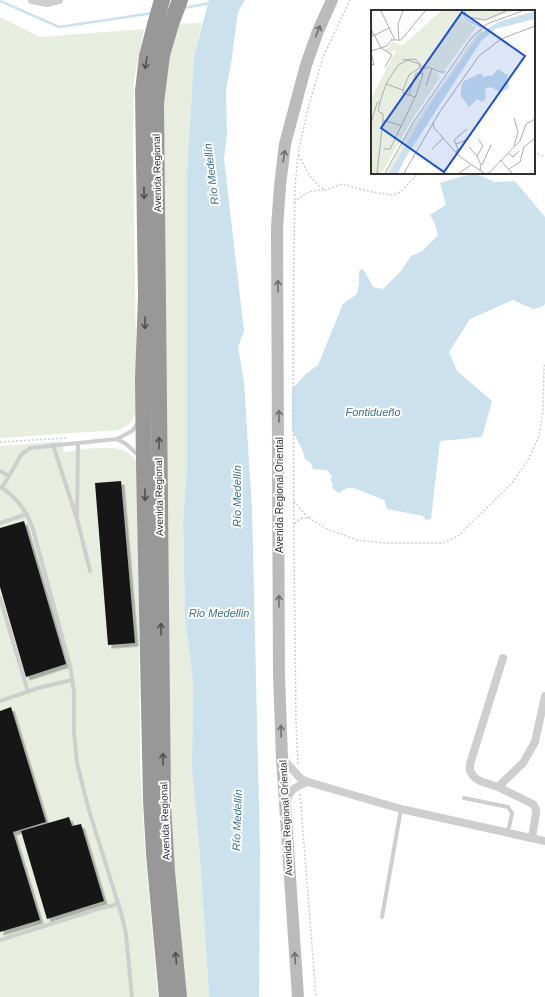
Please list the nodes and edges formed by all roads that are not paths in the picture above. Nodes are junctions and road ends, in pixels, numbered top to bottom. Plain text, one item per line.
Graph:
1 (32, 0) edge
2 (59, 0) edge
3 (162, 0) edge
4 (180, 0) edge
5 (332, 0) edge
6 (144, 414) junction
7 (117, 439) junction
8 (78, 443) junction
9 (53, 445) junction
10 (144, 464) junction
11 (0, 471) edge
12 (9, 476) junction
13 (1, 488) edge
14 (27, 514) junction
15 (77, 519) junction
16 (0, 523) edge
17 (90, 570) dead end
18 (0, 598) edge
19 (503, 658) dead end
20 (72, 680) junction
21 (28, 692) junction
22 (545, 696) edge
23 (0, 702) edge
24 (282, 758) junction
25 (304, 784) junction
26 (498, 787) junction
27 (464, 798) dead end
28 (285, 803) junction
29 (401, 809) junction
30 (508, 833) junction
31 (532, 838) junction
32 (545, 841) edge
33 (119, 904) junction
34 (382, 917) dead end
35 (0, 940) edge
36 (132, 997) edge
37 (167, 997) edge
38 (179, 997) edge
39 (298, 997) edge

1 - 2 street
3 -> 6 highway, Avenida Regional
38 -> 4 highway, Avenida Regional
24 -> 5 main road, Avenida Regional Oriental
6 - 7 lane
6 - 10 highway, Avenida Regional
7 - 8 lane
7 - 10 lane
8 - 9 lane
8 - 15 lane
9 - 12 lane
9 - 15 lane
10 -> 37 highway, Avenida Regional
11 - 12 lane
12 - 13 lane
13 - 14 lane
14 - 16 lane
14 - 20 lane
15 - 17 lane
18 - 21 lane
19 - 26 street
20 - 21 lane
20 - 33 lane
21 - 23 lane
22 - 26 street
24 - 25 street
24 - 28 main road, Avenida Regional Oriental
25 - 28 street
25 - 29 street
26 - 31 street
27 - 30 lane
39 -> 28 main road, Avenida Regional Oriental
29 - 30 street
29 - 34 lane
30 - 31 street
31 - 32 street
33 - 35 lane
33 - 36 lane

